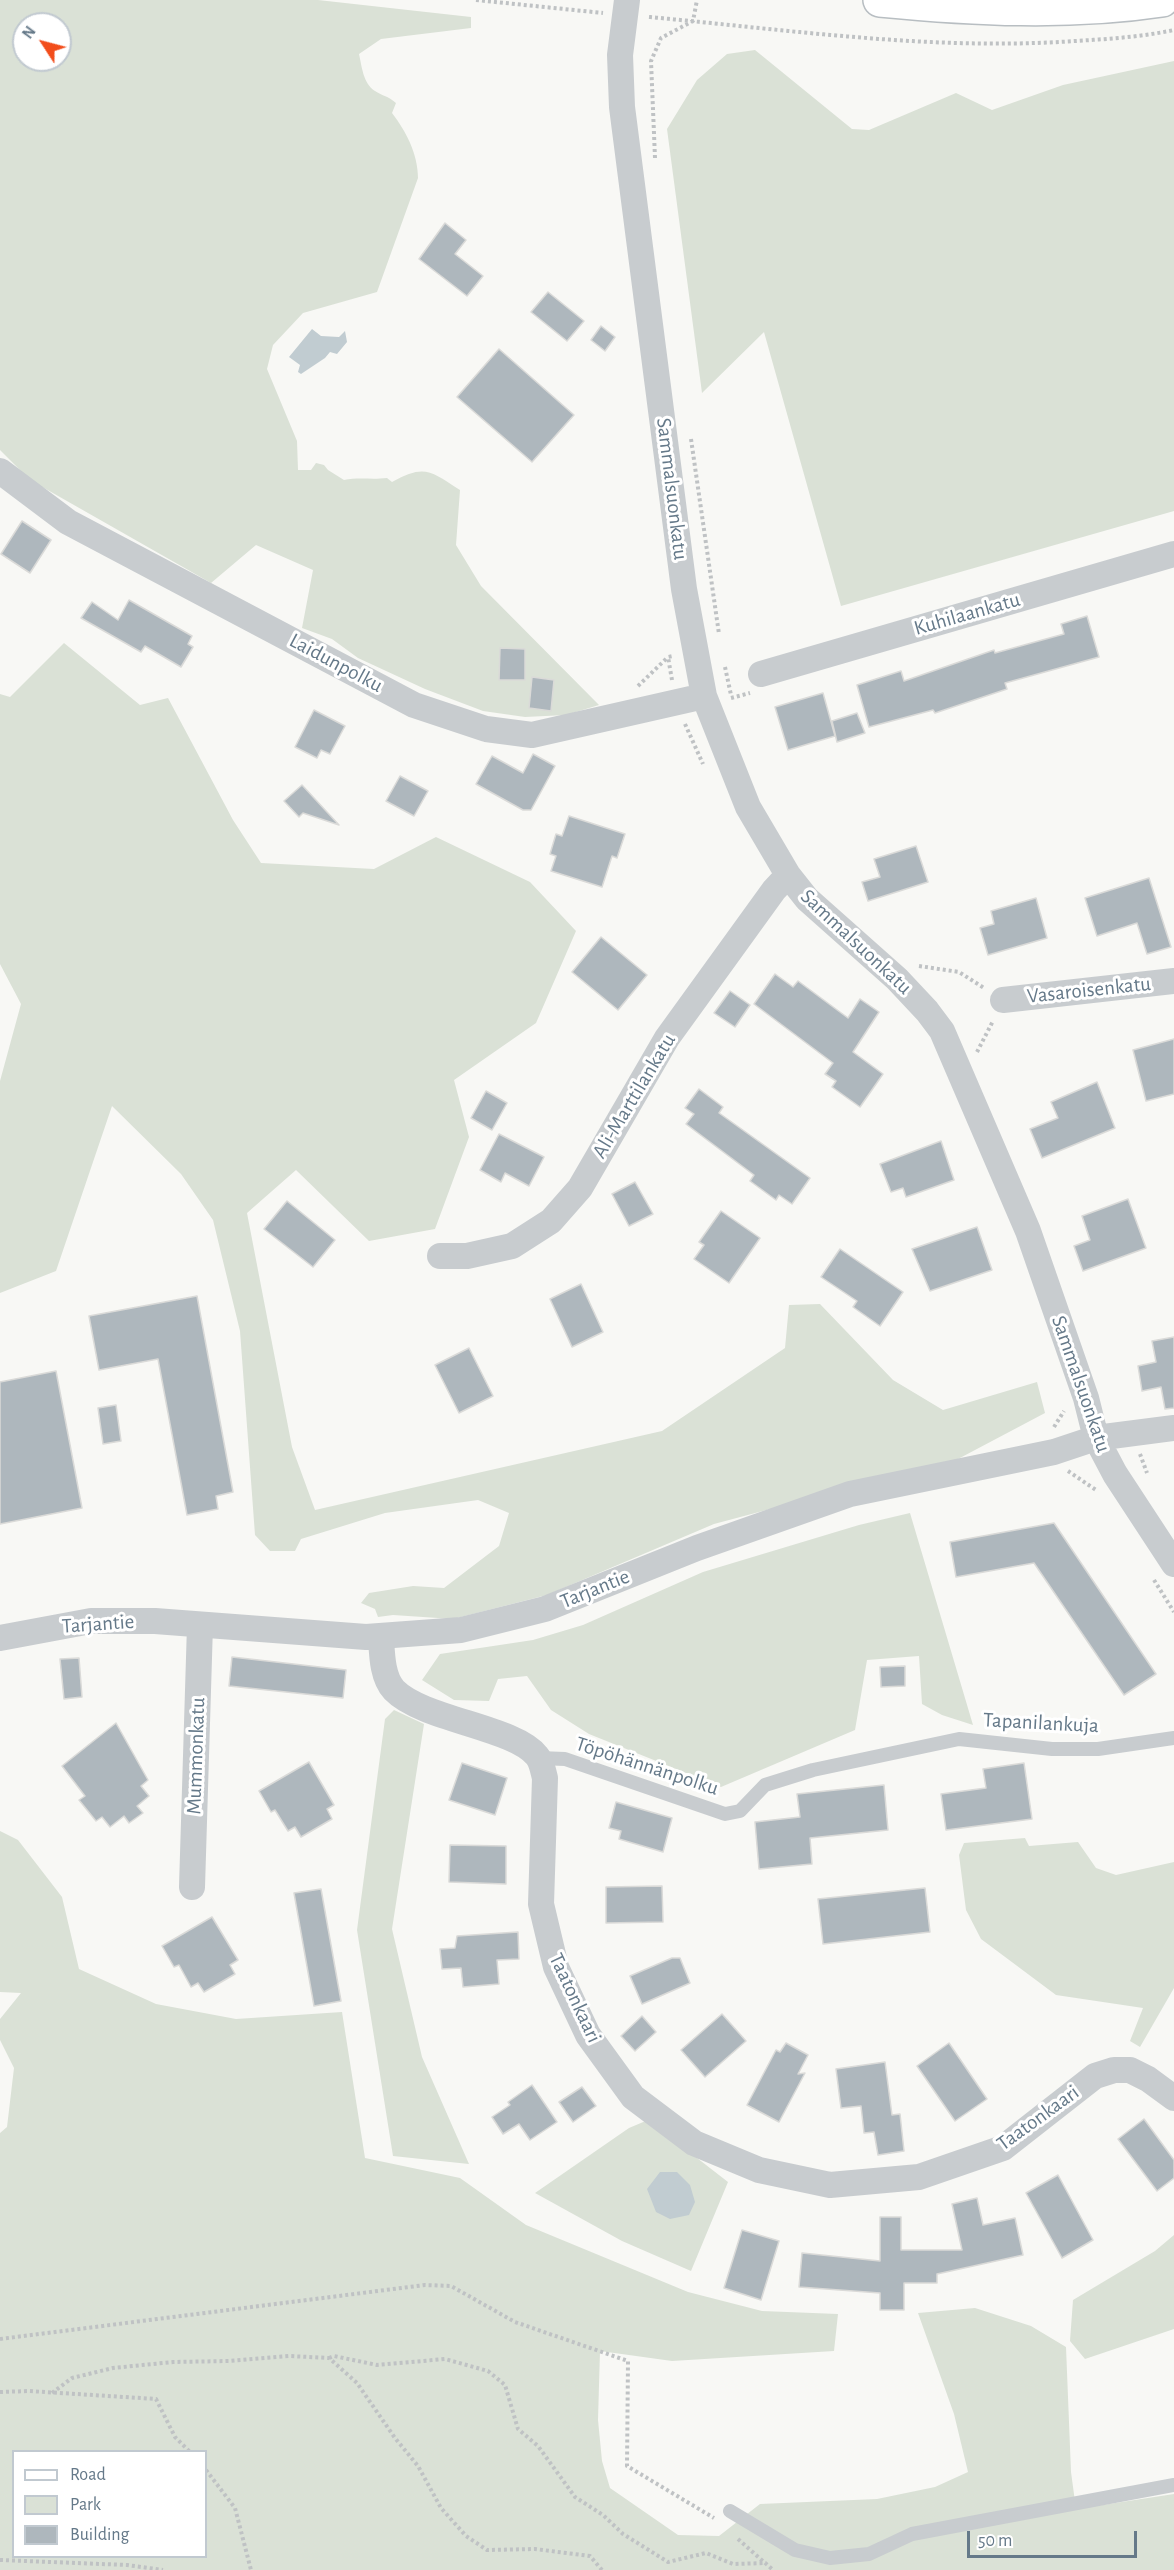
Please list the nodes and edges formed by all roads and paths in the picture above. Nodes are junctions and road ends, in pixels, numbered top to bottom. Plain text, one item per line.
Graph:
1 (476, 0) edge
2 (697, 0) edge
3 (880, 0) edge
4 (1162, 0) edge
5 (1070, 4) edge
6 (626, 8) edge
7 (693, 21) junction
8 (1174, 30) edge
9 (656, 170) dead end
10 (690, 433) dead end
11 (0, 471) edge
12 (1174, 554) edge
13 (697, 652) junction
14 (760, 674) dead end
15 (704, 696) junction
16 (676, 703) junction
17 (705, 768) dead end
18 (788, 875) junction
19 (1174, 981) edge
20 (1003, 1000) joint
21 (977, 1052) dead end
22 (440, 1256) dead end
23 (1066, 1409) dead end
24 (1174, 1428) edge
25 (1096, 1438) junction
26 (1054, 1452) junction
27 (1101, 1494) dead end
28 (1174, 1564) edge
29 (1149, 1572) dead end
30 (1174, 1612) edge
31 (200, 1625) junction
32 (381, 1637) junction
33 (0, 1638) edge
34 (1174, 1738) edge
35 (906, 1749) joint
36 (539, 1758) junction
37 (192, 1887) dead end
38 (1174, 2097) edge
39 (0, 2339) edge
40 (329, 2358) junction
41 (0, 2392) edge
42 (52, 2393) junction
43 (189, 2450) edge
44 (207, 2471) edge
45 (1174, 2484) edge
46 (730, 2511) dead end
47 (723, 2526) dead end
48 (732, 2533) dead end
49 (0, 2560) edge
50 (767, 2563) junction
51 (127, 2565) junction
52 (123, 2570) edge
53 (163, 2570) edge
54 (251, 2570) edge
55 (602, 2570) edge
56 (773, 2570) edge

1 - 6 path
2 - 7 path
3 - 5 main road
4 - 5 main road
6 - 7 path
6 - 13 street, Sammalsuonkatu
7 - 8 path
7 - 9 path
10 - 13 path
11 - 16 street, Laidunpolku
12 - 14 street, Kuhilaankatu
13 - 15 street, Sammalsuonkatu
13 - 16 path
15 - 16 street, Laidunpolku
15 - 18 street, Sammalsuonkatu
16 - 17 path
18 - 22 street, Ali-Marttilankatu
18 - 25 street, Sammalsuonkatu
19 - 20 street, Vasaroisenkatu
20 - 21 path
23 - 26 path
24 - 25 street, Tarjantie
25 - 26 street, Tarjantie
25 - 28 street, Sammalsuonkatu
26 - 27 path
26 - 32 street, Tarjantie
29 - 30 path
31 - 32 street, Tarjantie
31 - 33 street, Tarjantie
31 - 37 street, Mummonkatu
32 - 36 street
34 - 35 lane, Tapanilankuja
35 - 36 lane, Töpöhännänpolku
36 - 38 street, Taatonkaari
39 - 47 path
40 - 42 path
40 - 50 path
40 - 55 path
41 - 42 path
42 - 43 path
44 - 54 path
45 - 46 lane
48 - 50 path
49 - 51 path
50 - 56 path
51 - 52 path
51 - 53 path

